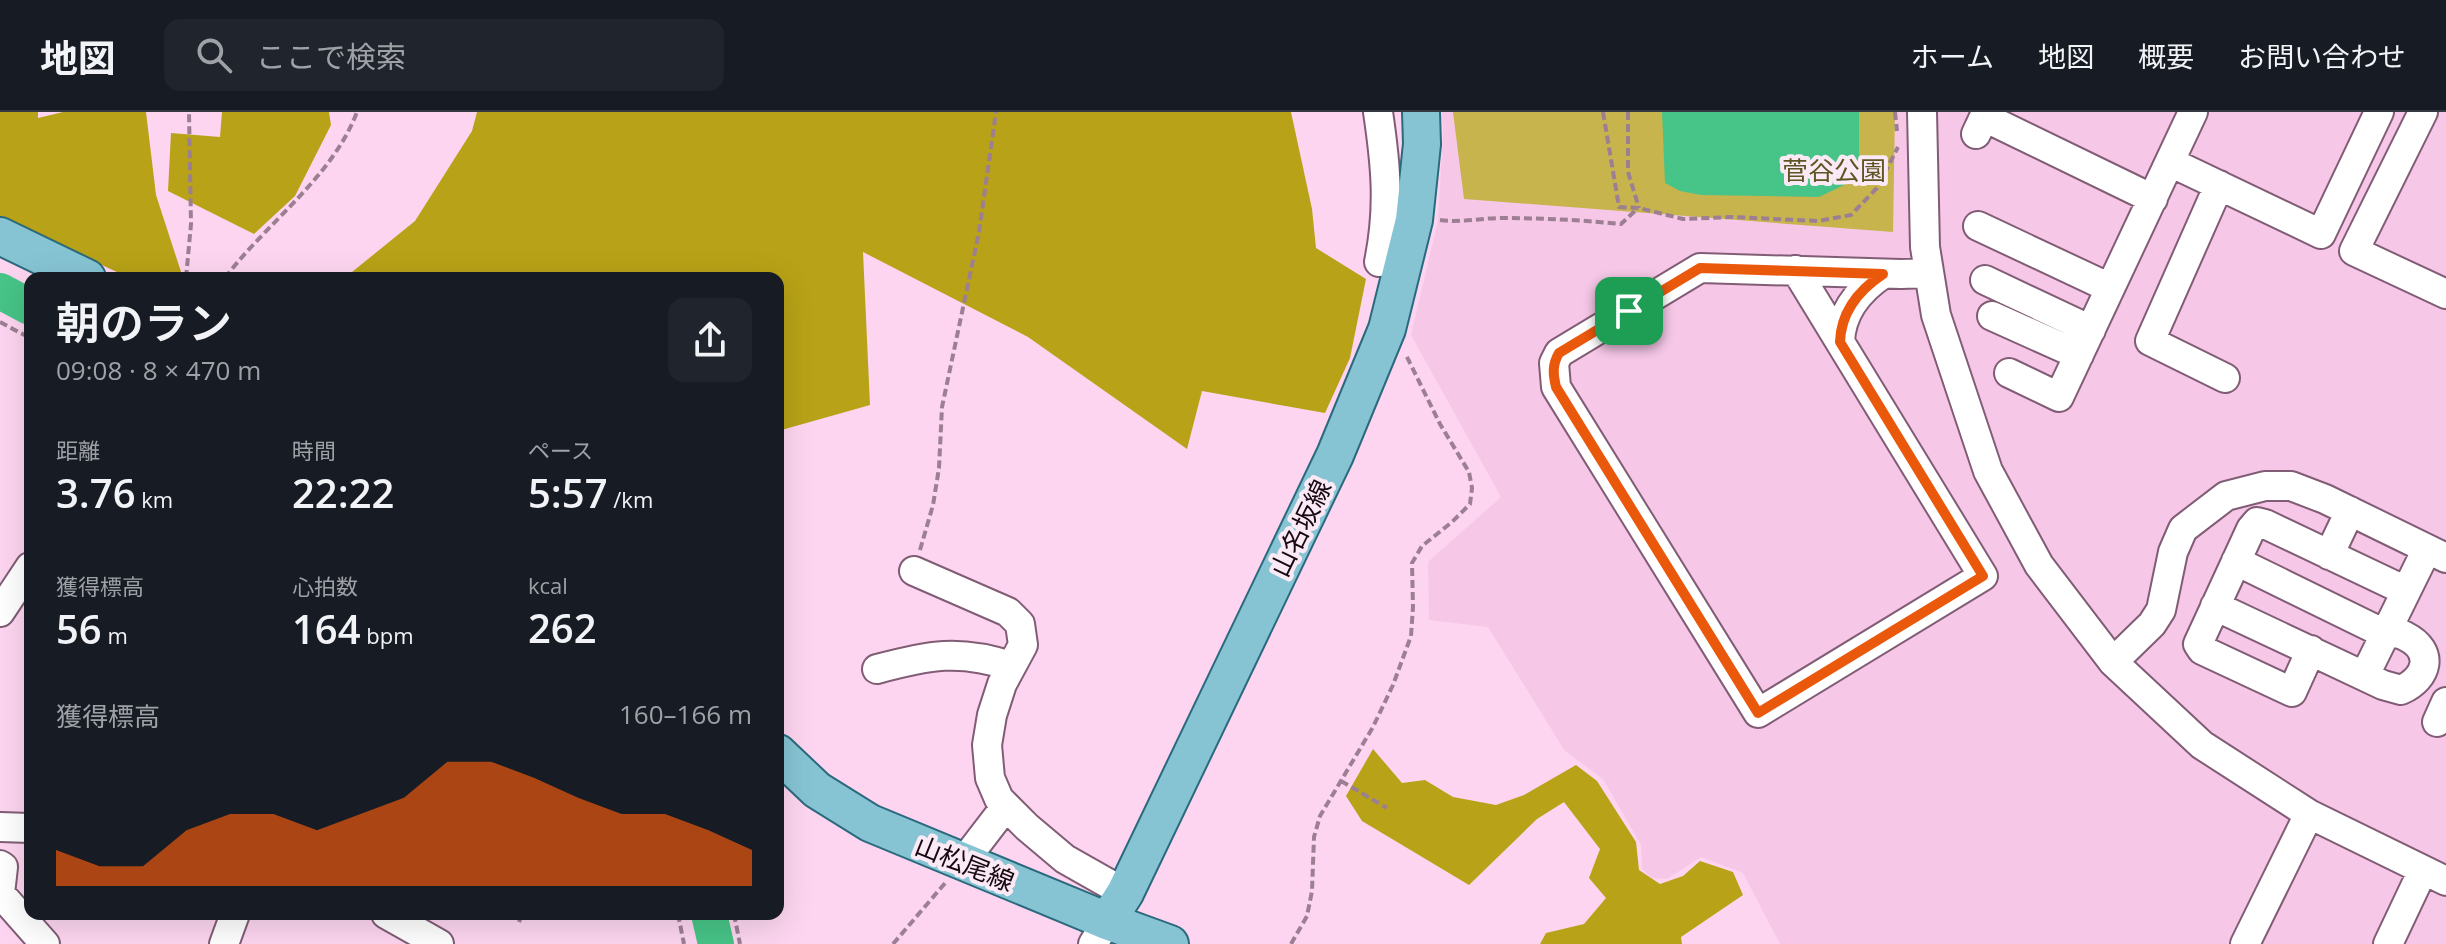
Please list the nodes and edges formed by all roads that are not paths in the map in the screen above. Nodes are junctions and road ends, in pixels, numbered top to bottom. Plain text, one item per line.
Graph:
1 (1378, 112) edge
2 (1421, 112) edge
3 (1922, 112) edge
4 (2193, 112) edge
5 (2379, 112) edge
6 (2423, 112) edge
7 (1976, 134) dead end
8 (2170, 162) junction
9 (2219, 185) junction
10 (2153, 199) junction
11 (1978, 226) dead end
12 (0, 236) edge
13 (1379, 262) dead end
14 (1796, 270) junction
15 (75, 272) edge
16 (1929, 273) junction
17 (1883, 274) junction
18 (1985, 280) dead end
19 (2110, 288) junction
20 (2446, 294) edge
21 (1992, 316) dead end
22 (2091, 330) junction
23 (1840, 342) junction
24 (2079, 355) junction
25 (2009, 373) dead end
26 (2225, 378) dead end
27 (2350, 511) junction
28 (2436, 553) edge
29 (2329, 555) junction
30 (2236, 561) junction
31 (914, 571) road end
32 (24, 576) edge
33 (2406, 591) junction
34 (2215, 606) junction
35 (0, 612) edge
36 (2386, 632) junction
37 (2311, 650) junction
38 (2113, 662) junction
39 (1011, 666) junction
40 (877, 669) dead end
41 (2365, 675) junction
42 (784, 759) edge
43 (1006, 806) junction
44 (2309, 814) junction
45 (0, 827) edge
46 (24, 828) edge
47 (963, 862) junction
48 (0, 865) edge
49 (2434, 876) edge
50 (0, 896) edge
51 (233, 920) edge
52 (397, 920) edge
53 (1108, 920) edge
54 (45, 944) edge
55 (224, 944) edge
56 (439, 944) edge
57 (1170, 944) edge
58 (2245, 944) edge
59 (2388, 944) edge

1 - 13 street
2 - 53 main road, 山名坂線
3 - 16 street
4 - 8 street
5 - 9 street
6 - 20 street
7 - 10 street
8 - 9 street
8 - 10 street
9 - 26 street
10 - 19 street
11 - 19 street
12 - 15 main road
14 - 17 street
14 - 23 street
14 - 23 street
16 - 17 street
16 - 38 street
17 - 23 street
18 - 22 street
19 - 22 street
21 - 24 street
22 - 24 street
24 - 25 street
27 - 28 street
27 - 29 street
27 - 38 street
28 - 33 street
29 - 30 street
29 - 33 street
30 - 34 street
30 - 36 street
31 - 39 street
32 - 35 street
33 - 36 street
34 - 37 street
34 - 37 street
36 - 41 street
36 - 41 street
37 - 41 street
38 - 44 street
39 - 40 street
39 - 43 street
42 - 47 main road, 山松尾線
43 - 47 street
43 - 53 street
44 - 49 street
44 - 58 street
45 - 46 street
47 - 53 main road, 山松尾線
48 - 50 street
49 - 59 street
50 - 54 street
51 - 55 street
52 - 56 street
53 - 57 main road, 山松尾線

